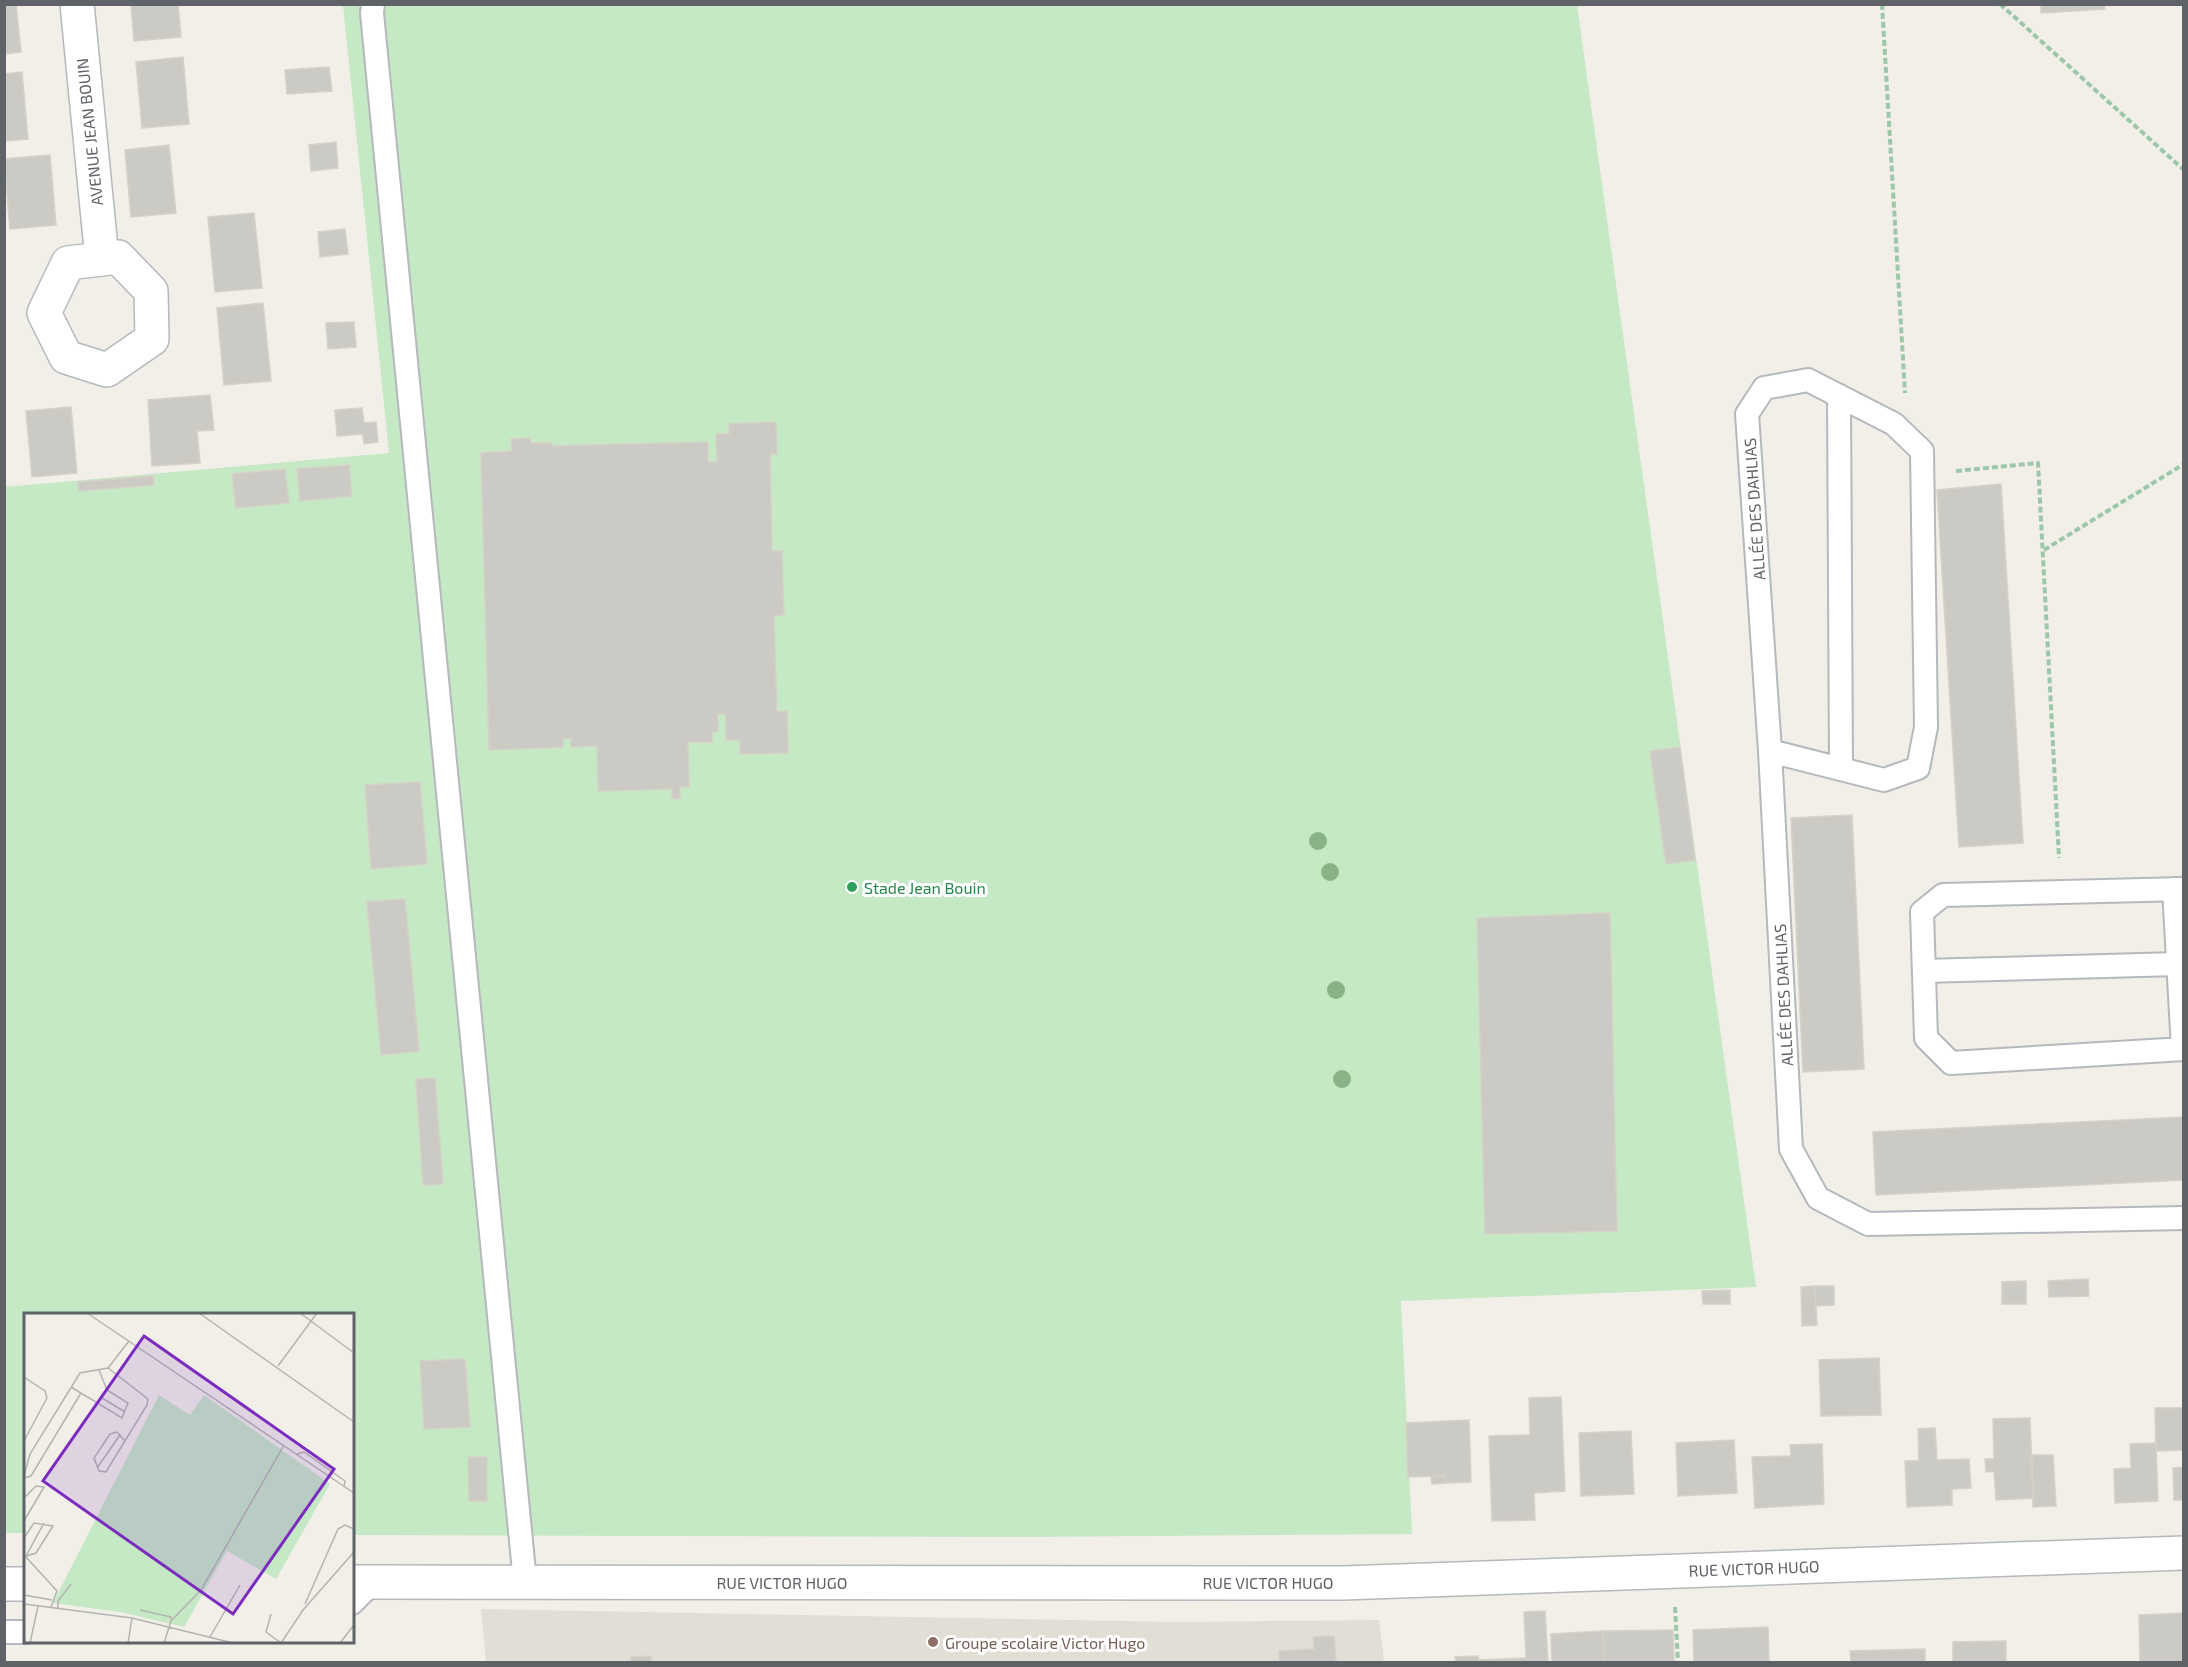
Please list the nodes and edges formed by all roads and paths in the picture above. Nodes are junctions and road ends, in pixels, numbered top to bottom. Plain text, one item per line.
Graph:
1 (77, 4) edge
2 (373, 4) edge
3 (1882, 4) edge
4 (2000, 4) edge
5 (2184, 170) edge
6 (102, 260) dead end
7 (1839, 396) junction
8 (1908, 438) junction
9 (2184, 464) edge
10 (1922, 475) junction
11 (2043, 551) junction
12 (1770, 751) junction
13 (1841, 769) junction
14 (2179, 889) edge
15 (2060, 892) junction
16 (2178, 964) junction
17 (1924, 971) junction
18 (2183, 1049) edge
19 (2184, 1218) edge
20 (2184, 1552) edge
21 (1674, 1571) junction
22 (525, 1582) junction
23 (4, 1584) edge
24 (24, 1584) edge
25 (359, 1589) edge
26 (4, 1632) edge
27 (24, 1632) edge
28 (1678, 1662) edge

1 - 6 street, AVENUE JEAN BOUIN
2 - 22 lane
3 - 8 path
4 - 5 path
7 - 8 lane
7 - 12 lane, ALLÉE DES DAHLIAS
7 - 13 lane
8 - 10 lane
9 - 11 path
10 - 11 path
10 - 13 lane
11 - 15 path
12 - 13 lane
12 - 19 lane, ALLÉE DES DAHLIAS
14 - 15 lane
14 - 16 lane
15 - 17 lane
16 - 17 lane
16 - 18 lane
17 - 18 lane
20 - 21 street, RUE VICTOR HUGO
21 - 22 street, RUE VICTOR HUGO
21 - 28 path
22 - 25 street, RUE VICTOR HUGO
23 - 24 street
26 - 27 lane

